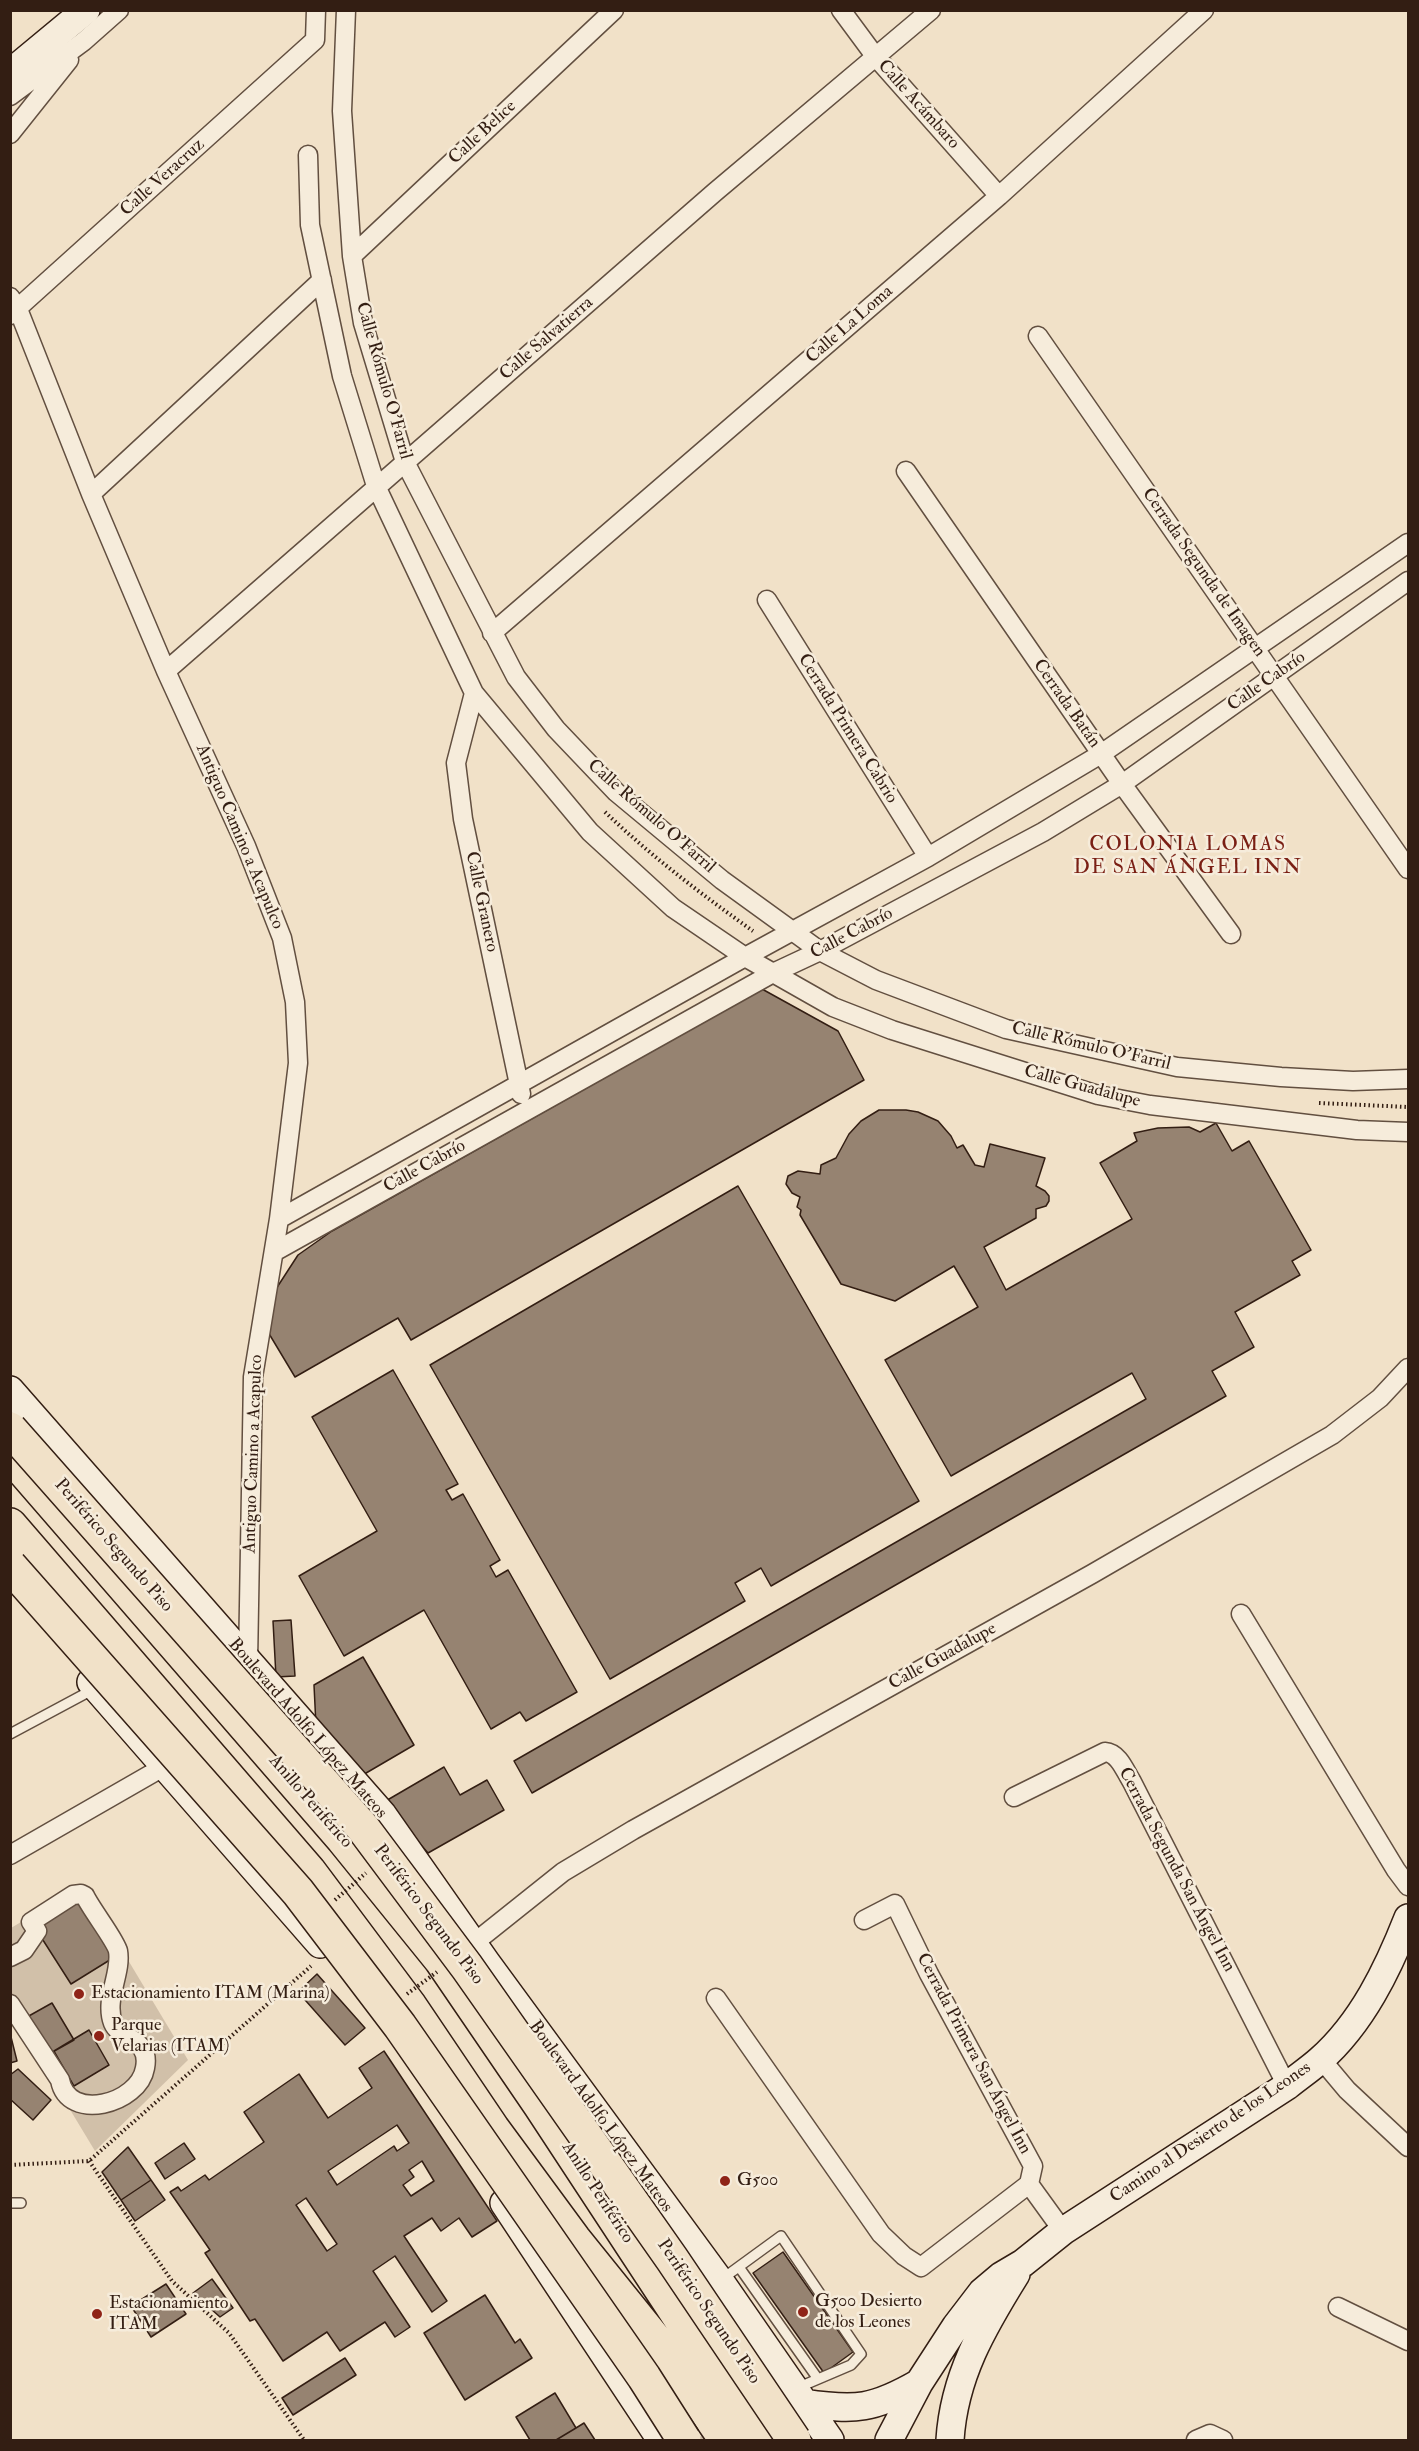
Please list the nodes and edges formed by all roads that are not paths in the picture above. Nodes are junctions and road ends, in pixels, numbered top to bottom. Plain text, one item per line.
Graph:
1 (86, 10) edge
2 (119, 10) edge
3 (316, 10) edge
4 (614, 10) edge
5 (841, 10) edge
6 (931, 10) edge
7 (1204, 10) edge
8 (348, 13) edge
9 (84, 41) junction
10 (875, 56) junction
11 (10, 73) edge
12 (10, 96) edge
13 (10, 134) edge
14 (308, 155) dead end
15 (999, 196) junction
16 (352, 256) junction
17 (322, 280) junction
18 (13, 307) edge
19 (1038, 336) dead end
20 (405, 462) junction
21 (906, 471) dead end
22 (376, 486) junction
23 (91, 494) junction
24 (1408, 543) edge
25 (1408, 581) edge
26 (767, 600) dead end
27 (492, 633) junction
28 (1256, 650) junction
29 (166, 671) junction
30 (1274, 677) junction
31 (474, 693) junction
32 (1101, 754) junction
33 (1122, 784) junction
34 (928, 857) junction
35 (1408, 869) edge
36 (793, 931) junction
37 (1231, 934) dead end
38 (820, 951) junction
39 (745, 957) junction
40 (773, 973) junction
41 (1408, 1079) edge
42 (519, 1084) junction
43 (525, 1111) junction
44 (1408, 1132) edge
45 (279, 1219) junction
46 (274, 1252) junction
47 (1408, 1368) edge
48 (10, 1390) edge
49 (10, 1429) edge
50 (10, 1438) edge
51 (20, 1467) edge
52 (10, 1525) edge
53 (10, 1567) edge
54 (10, 1591) edge
55 (1241, 1614) dead end
56 (95, 1623) junction
57 (248, 1662) junction
58 (96, 1688) junction
59 (10, 1734) edge
60 (165, 1766) junction
61 (1014, 1797) dead end
62 (10, 1855) edge
63 (1408, 1886) edge
64 (1408, 1918) edge
65 (864, 1920) dead end
66 (474, 1943) junction
67 (1403, 1946) edge
68 (10, 1957) edge
69 (448, 1976) junction
70 (717, 1998) dead end
71 (10, 2004) edge
72 (498, 2027) dead end
73 (1322, 2058) junction
74 (1287, 2086) junction
75 (1408, 2147) edge
76 (1029, 2184) junction
77 (10, 2203) edge
78 (21, 2203) dead end
79 (1063, 2231) junction
80 (574, 2239) junction
81 (1023, 2263) junction
82 (730, 2274) junction
83 (604, 2288) dead end
84 (1338, 2307) dead end
85 (1408, 2341) edge
86 (919, 2383) junction
87 (806, 2390) junction
88 (661, 2440) edge
89 (684, 2440) edge
90 (726, 2440) edge
91 (760, 2440) edge
92 (794, 2440) edge
93 (830, 2440) edge
94 (889, 2440) edge
95 (950, 2440) edge
96 (1196, 2440) edge
97 (1223, 2440) edge

1 - 11 main road
2 - 9 street
3 - 18 street, Calle Veracruz
4 - 16 street, Calle Belice
5 - 10 street, Calle Acámbaro
6 - 10 street, Calle Salvatierra
7 - 15 street, Calle La Loma
8 - 16 street, Calle Rómulo O'Farril
9 - 12 street
9 - 13 street
10 - 15 street, Calle Acámbaro
10 - 20 street, Calle Salvatierra
14 - 17 street, Calle Rómulo O'Farril
15 - 27 street, Calle La Loma
16 - 20 street, Calle Rómulo O'Farril
17 - 22 street, Calle Rómulo O'Farril
17 - 23 street
18 - 23 street, Antiguo Camino a Acapulco
19 - 28 street, Cerrada Segunda de Imagen
20 - 22 street, Calle Salvatierra
20 - 27 street, Calle Rómulo O'Farril
21 - 32 street, Cerrada Batán
22 - 29 street, Calle Salvatierra
22 - 31 street, Calle Rómulo O'Farril
23 - 29 street, Antiguo Camino a Acapulco
24 - 28 street, Calle Cabrío
25 - 30 street, Calle Cabrío
26 - 34 street, Cerrada Primera Cabrio
27 - 36 street, Calle Rómulo O'Farril
28 - 30 street, Cerrada Segunda de Imagen
28 - 32 street, Calle Cabrío
29 - 45 street, Antiguo Camino a Acapulco
30 - 33 street, Calle Cabrío
30 - 35 street, Cerrada Segunda de Imagen
31 - 39 street, Calle Rómulo O'Farril
31 - 42 street, Calle Granero
32 - 33 street, Cerrada Batán
32 - 34 street, Calle Cabrío
33 - 37 street, Cerrada Batán
33 - 38 street, Calle Cabrío
34 - 36 street, Calle Cabrío
36 - 38 street, Calle Rómulo O'Farril
36 - 39 street, Calle Cabrío
38 - 40 street, Calle Cabrío
38 - 41 street, Calle Rómulo O'Farril
39 - 40 street, Calle Rómulo O'Farril
39 - 42 street, Calle Cabrío
40 - 43 street, Calle Cabrío
40 - 44 street, Calle Guadalupe
42 - 43 street, Calle Granero
42 - 45 street, Calle Cabrío
43 - 46 street, Calle Cabrío
45 - 46 street, Antiguo Camino a Acapulco
46 - 57 street, Antiguo Camino a Acapulco
47 - 66 street, Calle Guadalupe
48 - 57 main road, Boulevard Adolfo López Mateos
49 - 92 highway, Periférico Segundo Piso, bridge
50 - 51 highway, Anillo Periférico
51 - 69 highway, Anillo Periférico
52 - 56 highway
53 - 56 highway
53 - 89 highway, bridge
54 - 58 main road
55 - 63 street
56 - 80 highway
57 - 66 main road, Boulevard Adolfo López Mateos
58 - 59 lane
58 - 60 main road
60 - 62 street
60 - 88 main road
61 - 74 street, Cerrada Segunda San Ángel Inn
64 - 67 main road, Camino al Desierto de los Leones
65 - 76 street, Cerrada Primera San Ángel Inn
66 - 82 main road, Boulevard Adolfo López Mateos
67 - 73 main road, Camino al Desierto de los Leones
68 - 71 street
69 - 72 highway
69 - 91 highway, Anillo Periférico
70 - 76 street
73 - 74 main road, Camino al Desierto de los Leones
73 - 75 street
74 - 79 main road, Camino al Desierto de los Leones
76 - 79 street
77 - 78 lane
79 - 81 main road, Camino al Desierto de los Leones
80 - 83 highway
80 - 90 highway
81 - 86 main road, Camino al Desierto de los Leones
81 - 95 main road, Camino al Desierto de los Leones
82 - 87 main road, Boulevard Adolfo López Mateos
82 - 87 lane
84 - 85 street
86 - 87 main road
86 - 94 main road, Camino al Desierto de los Leones
87 - 93 main road, Boulevard Adolfo López Mateos
96 - 97 street

